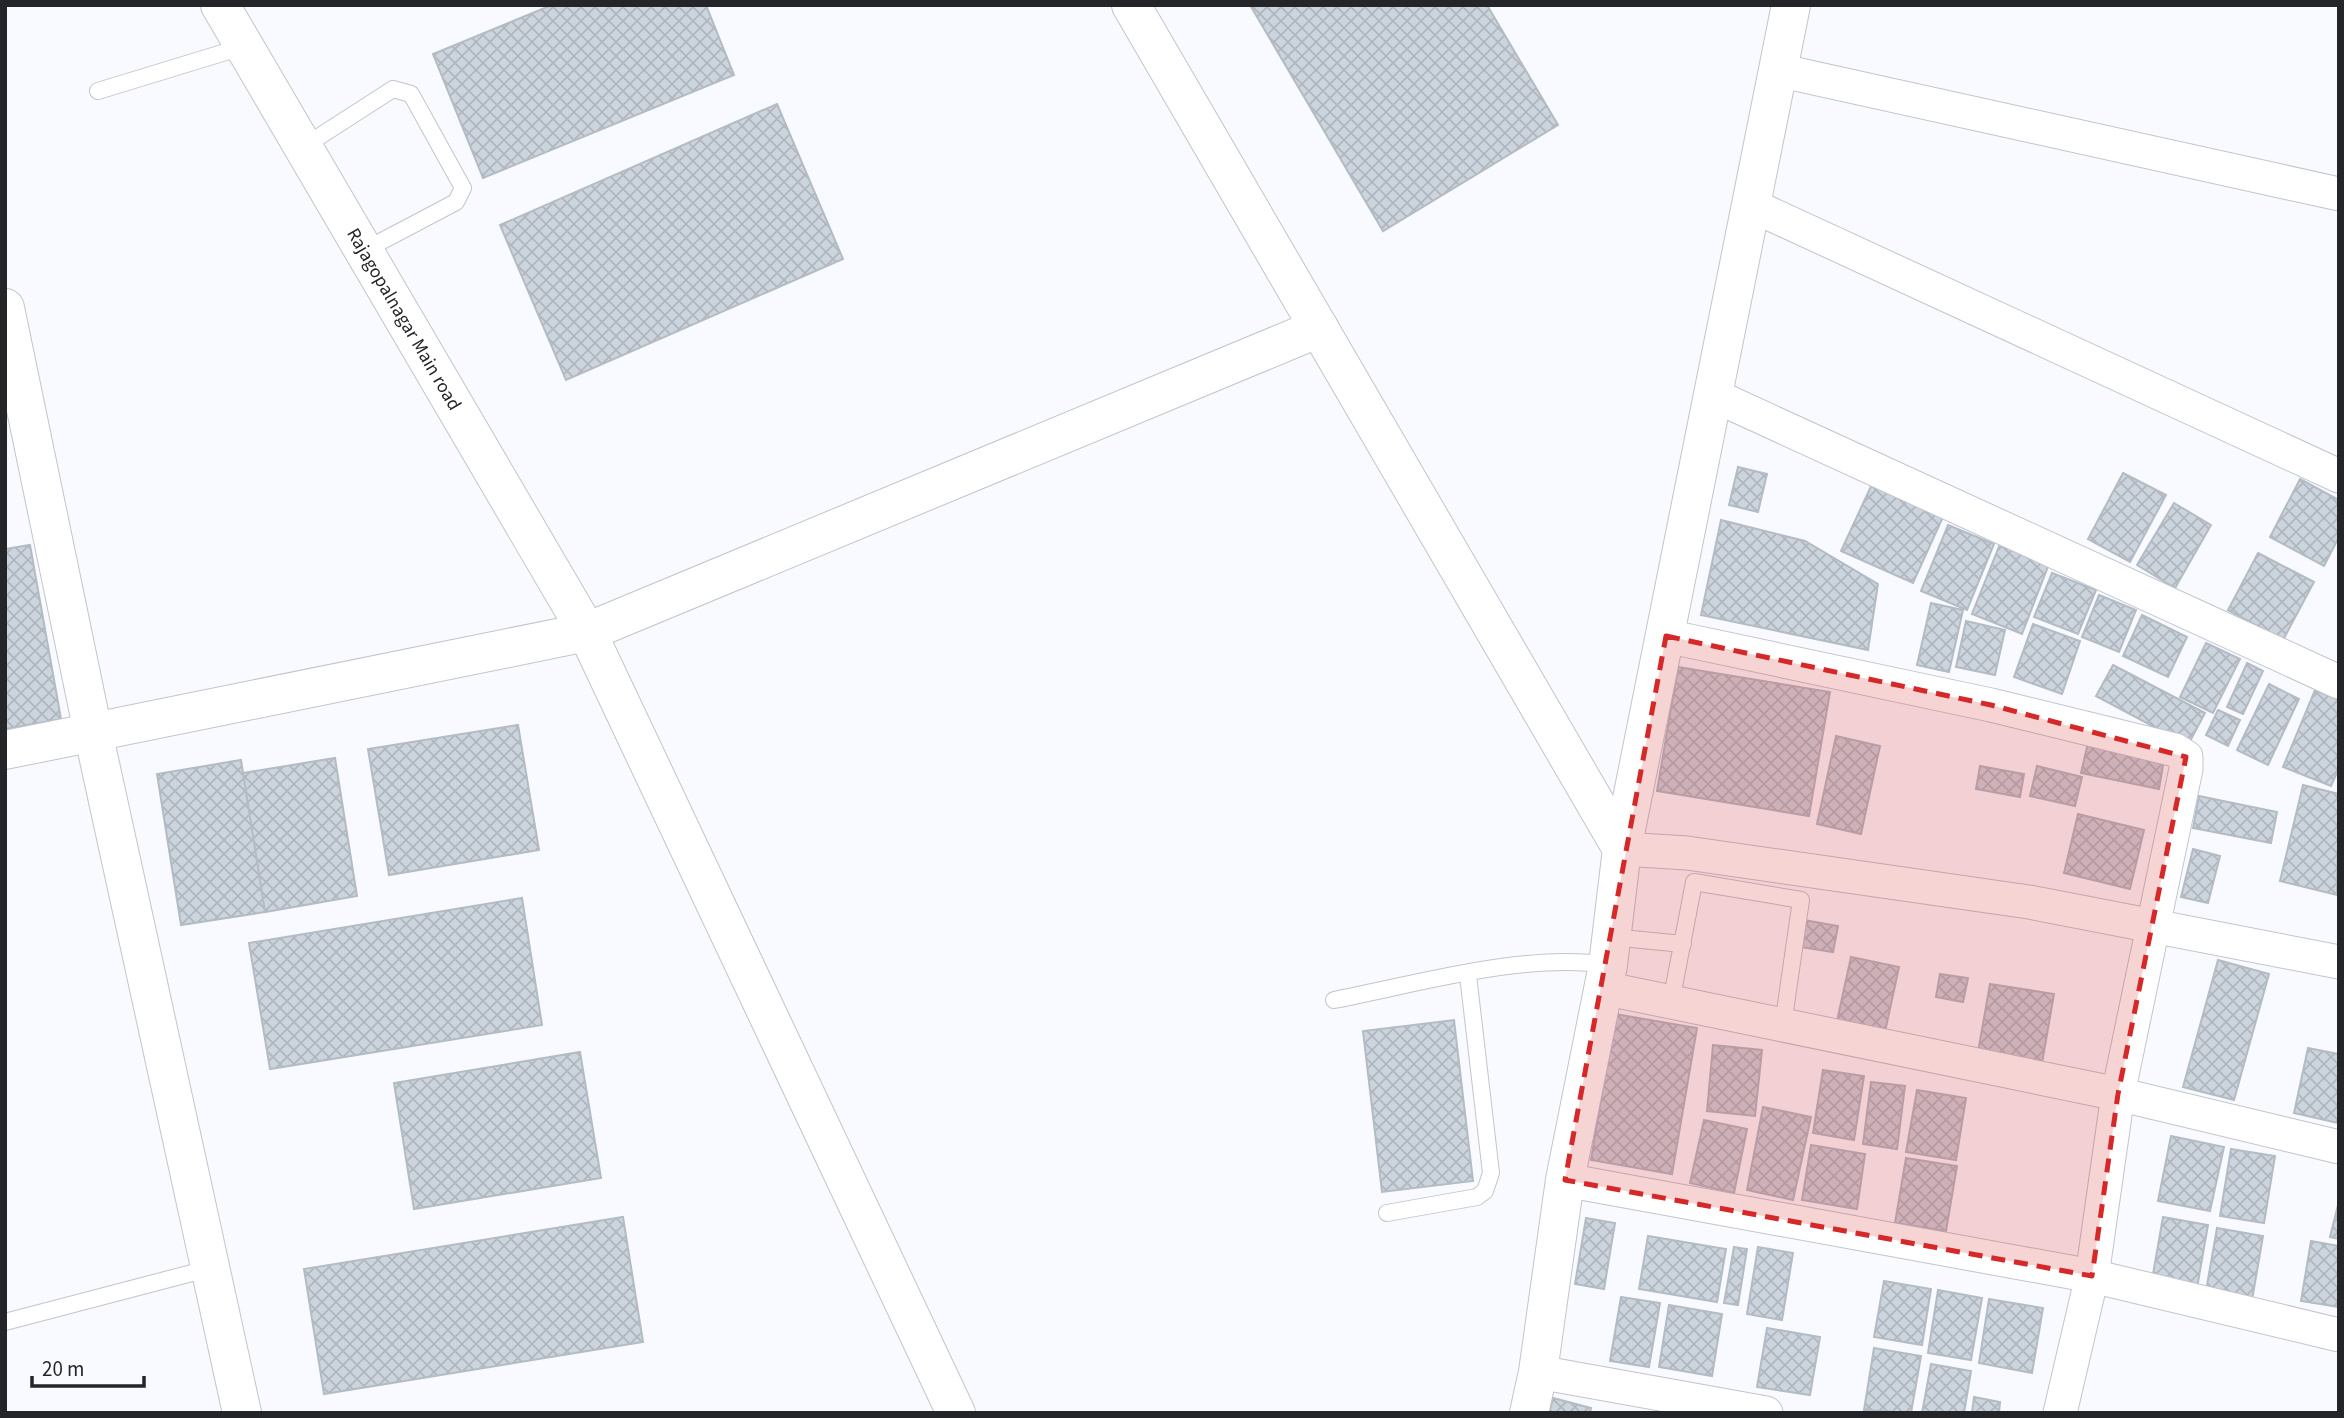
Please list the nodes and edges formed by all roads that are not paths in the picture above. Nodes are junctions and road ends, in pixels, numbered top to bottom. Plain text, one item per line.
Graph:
1 (220, 5) edge
2 (1791, 5) edge
3 (1133, 6) edge
4 (242, 47) junction
5 (1778, 70) junction
6 (98, 91) dead end
7 (301, 148) junction
8 (2339, 194) edge
9 (1751, 205) junction
10 (363, 251) junction
11 (5, 307) edge
12 (1319, 328) junction
13 (1713, 395) junction
14 (14, 396) edge
15 (2339, 476) edge
16 (587, 632) junction
17 (1666, 636) junction
18 (2339, 682) edge
19 (93, 732) junction
20 (5, 750) edge
21 (1622, 849) junction
22 (2153, 925) junction
23 (1684, 944) junction
24 (2339, 962) edge
25 (1607, 963) junction
26 (1468, 975) junction
27 (1334, 1000) dead end
28 (1671, 1002) junction
29 (1783, 1025) junction
30 (2118, 1094) junction
31 (2339, 1147) edge
32 (1564, 1180) junction
33 (1387, 1213) dead end
34 (211, 1268) junction
35 (2092, 1276) junction
36 (5, 1322) edge
37 (2339, 1335) edge
38 (1538, 1372) junction
39 (242, 1413) edge
40 (956, 1413) edge
41 (1529, 1413) edge
42 (1766, 1413) edge
43 (2060, 1413) edge

1 - 4 street, Rajagopalnagar Main road
2 - 5 street
3 - 12 street
4 - 6 lane
4 - 7 street, Rajagopalnagar Main road
5 - 8 street
5 - 9 street
7 - 10 street, Rajagopalnagar Main road
7 - 10 lane
9 - 13 street
9 - 15 street
10 - 16 street, Rajagopalnagar Main road
11 - 14 street
12 - 16 street
12 - 21 street
13 - 17 street
13 - 18 street
14 - 19 street
16 - 19 street
16 - 40 street, Rajagopalnagar Main road
17 - 21 street
17 - 22 street
19 - 20 street
19 - 34 street
21 - 22 street
21 - 25 street
22 - 24 street
22 - 30 street
23 - 25 lane
23 - 28 lane
23 - 29 lane
25 - 26 lane
25 - 28 street
25 - 32 street
26 - 27 lane
26 - 33 lane
28 - 29 street
29 - 30 street
30 - 31 street
30 - 35 street
32 - 35 street
32 - 38 street
34 - 36 lane
34 - 39 street
35 - 37 street
35 - 43 street
38 - 41 street
38 - 42 street

